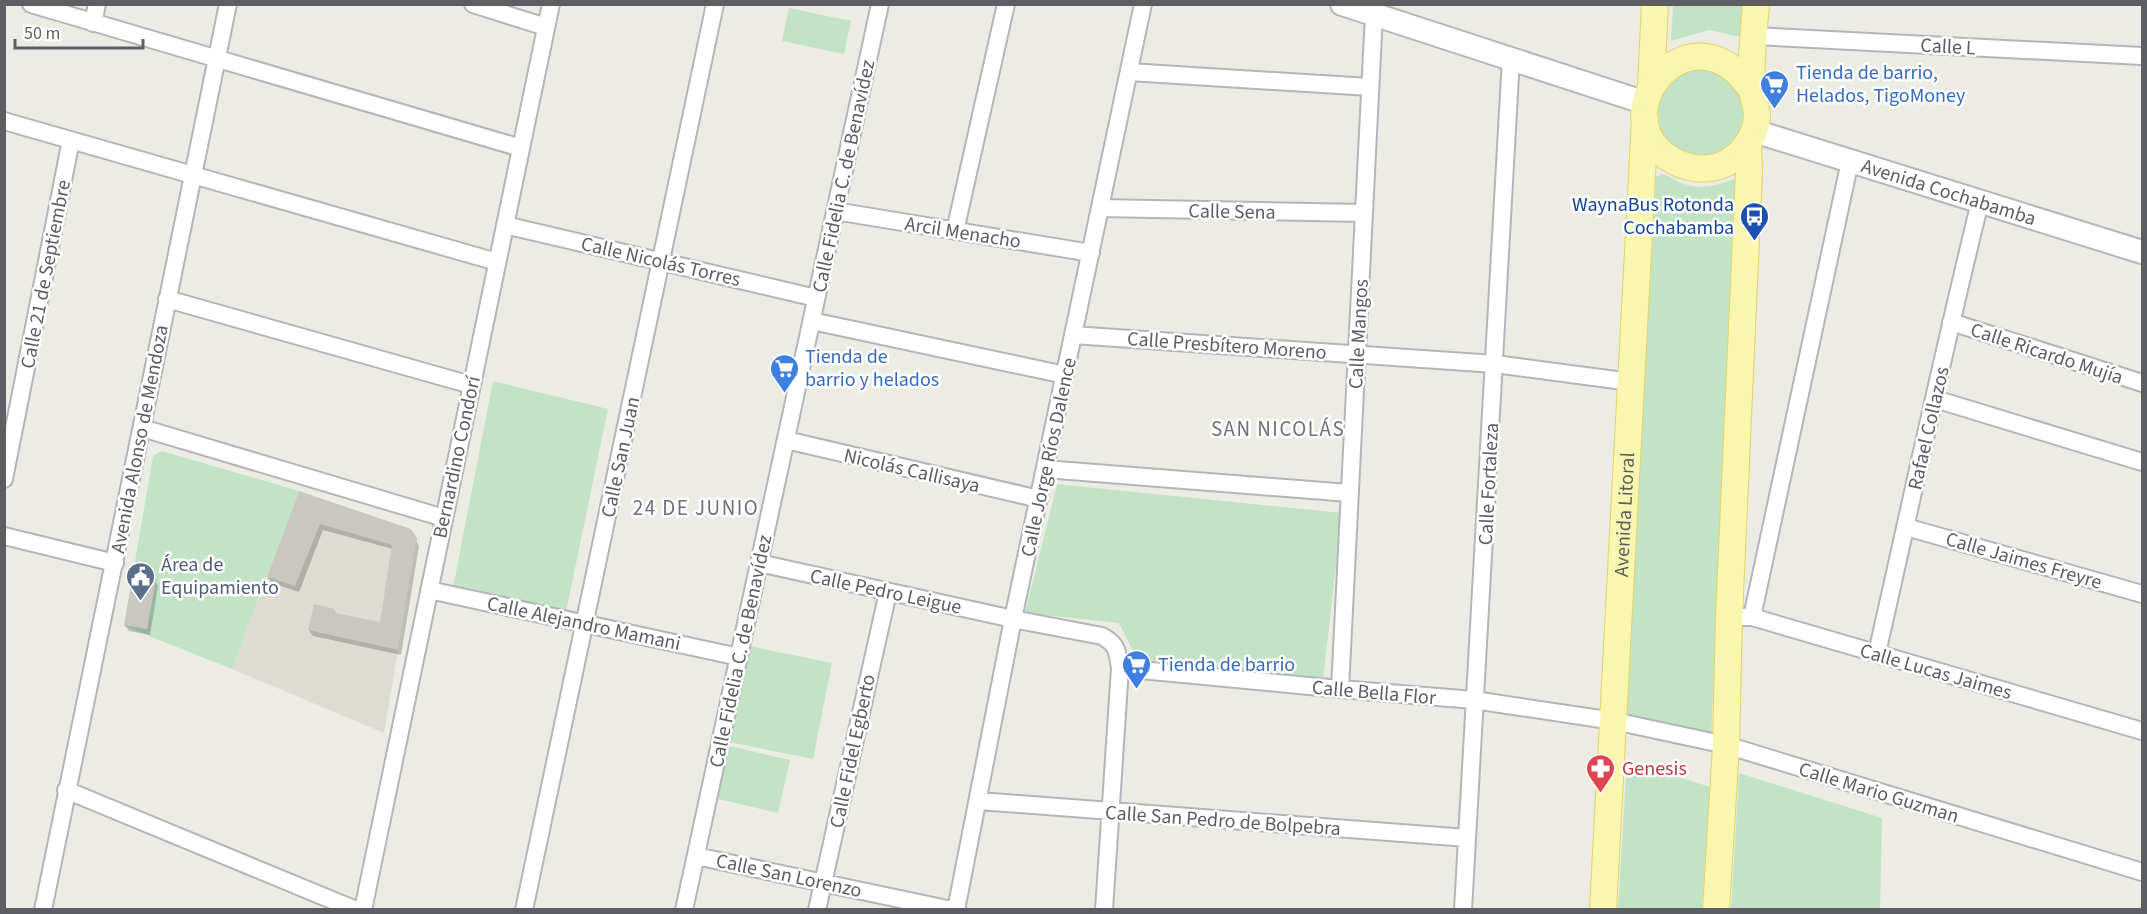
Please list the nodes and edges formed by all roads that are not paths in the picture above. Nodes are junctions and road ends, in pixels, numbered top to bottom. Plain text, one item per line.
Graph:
1 (31, 4) edge
2 (97, 4) edge
3 (228, 4) edge
4 (473, 4) edge
5 (551, 4) edge
6 (715, 4) edge
7 (880, 4) edge
8 (1006, 4) edge
9 (1143, 4) edge
10 (1342, 4) edge
11 (1655, 4) edge
12 (1756, 4) edge
13 (1374, 14) junction
14 (93, 22) junction
15 (546, 27) junction
16 (1754, 36) junction
17 (2142, 56) edge
18 (1511, 58) junction
19 (217, 59) junction
20 (1129, 72) junction
21 (1370, 87) junction
22 (1751, 89) junction
23 (1648, 103) junction
24 (4, 121) edge
25 (1751, 137) junction
26 (71, 140) junction
27 (521, 148) junction
28 (1850, 161) junction
29 (194, 175) junction
30 (1980, 202) junction
31 (1100, 208) junction
32 (835, 212) junction
33 (1364, 213) junction
34 (505, 225) junction
35 (955, 231) junction
36 (2142, 252) edge
37 (1091, 253) junction
38 (497, 262) junction
39 (661, 262) junction
40 (816, 298) junction
41 (167, 299) junction
42 (812, 321) junction
43 (1951, 322) junction
44 (1073, 334) junction
45 (1356, 355) junction
46 (1495, 364) junction
47 (1065, 375) junction
48 (1631, 382) junction
49 (2142, 383) edge
50 (471, 385) junction
51 (1935, 399) junction
52 (142, 428) junction
53 (786, 440) junction
54 (2142, 462) edge
55 (1045, 469) junction
56 (4, 479) edge
57 (1350, 493) junction
58 (1039, 500) junction
59 (444, 518) junction
60 (1906, 527) junction
61 (4, 536) edge
62 (115, 563) junction
63 (759, 563) junction
64 (429, 590) junction
65 (888, 592) junction
66 (2142, 594) edge
67 (1740, 617) junction
68 (1013, 619) junction
69 (585, 624) junction
70 (1876, 653) junction
71 (739, 657) junction
72 (1120, 668) junction
73 (1340, 689) junction
74 (1474, 700) junction
75 (1614, 721) junction
76 (2142, 731) edge
77 (1726, 745) junction
78 (66, 790) junction
79 (979, 801) junction
80 (1109, 812) junction
81 (1467, 838) junction
82 (696, 856) junction
83 (2142, 872) edge
84 (823, 883) junction
85 (44, 909) edge
86 (356, 909) edge
87 (363, 909) edge
88 (524, 909) edge
89 (684, 909) edge
90 (817, 909) edge
91 (954, 909) edge
92 (1104, 909) edge
93 (1463, 909) edge
94 (1603, 909) edge
95 (1716, 909) edge

1 - 14 street
2 - 14 street
3 - 19 street, Avenida Alonso de Mendoza
4 - 15 street
5 - 15 street, Bernardino Condorí
6 - 39 street, Calle San Juan
7 - 32 street, Calle Fidelia C. de Benavídez
8 - 35 street
9 - 20 street, Calle Jorge Ríos Dalence
10 - 13 main road
11 - 23 main road, Avenida Litoral
12 - 16 main road
13 - 18 main road
13 - 21 street, Calle Mangos
14 - 19 street
15 - 27 street, Bernardino Condorí
16 - 17 street, Calle L
16 - 22 main road
18 - 23 main road
18 - 46 street, Calle Fortaleza
19 - 27 street
19 - 29 street, Avenida Alonso de Mendoza
20 - 21 street
20 - 31 street, Calle Jorge Ríos Dalence
21 - 33 street, Calle Mangos
22 - 23 main road
22 - 25 main road
23 - 25 main road
23 - 48 main road, Avenida Litoral
24 - 26 street
25 - 28 main road, Avenida Cochabamba
25 - 67 main road
26 - 29 street
26 - 56 street, Calle 21 de Septiembre
27 - 34 street, Bernardino Condorí
28 - 30 main road, Avenida Cochabamba
28 - 67 street
29 - 38 street
29 - 41 street, Avenida Alonso de Mendoza
30 - 36 main road, Avenida Cochabamba
30 - 43 street, Rafael Collazos
31 - 33 street, Calle Sena
31 - 37 street, Calle Jorge Ríos Dalence
32 - 35 street, Arcil Menacho
32 - 40 street, Calle Fidelia C. de Benavídez
33 - 45 street, Calle Mangos
34 - 38 street, Bernardino Condorí
34 - 39 street, Calle Nicolás Torres
35 - 37 street, Arcil Menacho
37 - 44 street, Calle Jorge Ríos Dalence
38 - 50 street, Bernardino Condorí
39 - 40 street, Calle Nicolás Torres
39 - 69 street, Calle San Juan
40 - 42 street, Calle Fidelia C. de Benavídez
41 - 50 street
41 - 52 street, Avenida Alonso de Mendoza
42 - 47 street
42 - 53 street, Calle Fidelia C. de Benavídez
43 - 49 street, Calle Ricardo Mujía
43 - 51 street, Rafael Collazos
44 - 45 street, Calle Presbítero Moreno
44 - 47 street, Calle Jorge Ríos Dalence
45 - 46 street, Calle Presbítero Moreno
45 - 57 street, Calle Mangos
46 - 48 street, Calle Presbítero Moreno
46 - 74 street, Calle Fortaleza
47 - 55 street, Calle Jorge Ríos Dalence
48 - 75 main road, Avenida Litoral
50 - 59 street, Bernardino Condorí
51 - 54 street
51 - 60 street, Rafael Collazos
52 - 59 street
52 - 62 street, Avenida Alonso de Mendoza
53 - 58 street, Nicolás Callisaya
53 - 63 street, Calle Fidelia C. de Benavídez
55 - 57 street
55 - 58 street, Calle Jorge Ríos Dalence
57 - 73 street, Calle Mangos
58 - 68 street, Calle Jorge Ríos Dalence
59 - 64 street, Bernardino Condorí
60 - 66 street, Calle Jaimes Freyre
60 - 70 street, Rafael Collazos
61 - 62 street
62 - 78 street, Avenida Alonso de Mendoza
63 - 65 street, Calle Pedro Leigue
63 - 71 street, Calle Fidelia C. de Benavídez
64 - 69 street, Calle Alejandro Mamani
64 - 87 street, Bernardino Condorí
65 - 68 street, Calle Pedro Leigue
65 - 84 street, Calle Fidel Egberto
67 - 70 street, Calle Lucas Jaimes
67 - 77 main road
68 - 72 street
68 - 79 street, Calle Jorge Ríos Dalence
69 - 71 street, Calle Alejandro Mamani
69 - 88 street, Calle San Juan
70 - 76 street, Calle Lucas Jaimes
71 - 82 street, Calle Fidelia C. de Benavídez
72 - 73 street, Calle Bella Flor
72 - 80 street
73 - 74 street, Calle Bella Flor
74 - 75 street, Calle Bella Flor
74 - 81 street, Calle Fortaleza
75 - 77 street, Calle Mario Guzman
75 - 94 main road, Avenida Litoral
77 - 83 street, Calle Mario Guzman
77 - 95 main road
78 - 85 street, Avenida Alonso de Mendoza
78 - 86 street
79 - 80 street, Calle San Pedro de Bolpebra
79 - 91 street, Calle Jorge Ríos Dalence
80 - 81 street, Calle San Pedro de Bolpebra
80 - 92 street
81 - 93 street, Calle Fortaleza
82 - 84 street, Calle San Lorenzo
82 - 89 street, Calle Fidelia C. de Benavídez
84 - 90 street, Calle Fidel Egberto
84 - 91 street, Calle San Lorenzo

